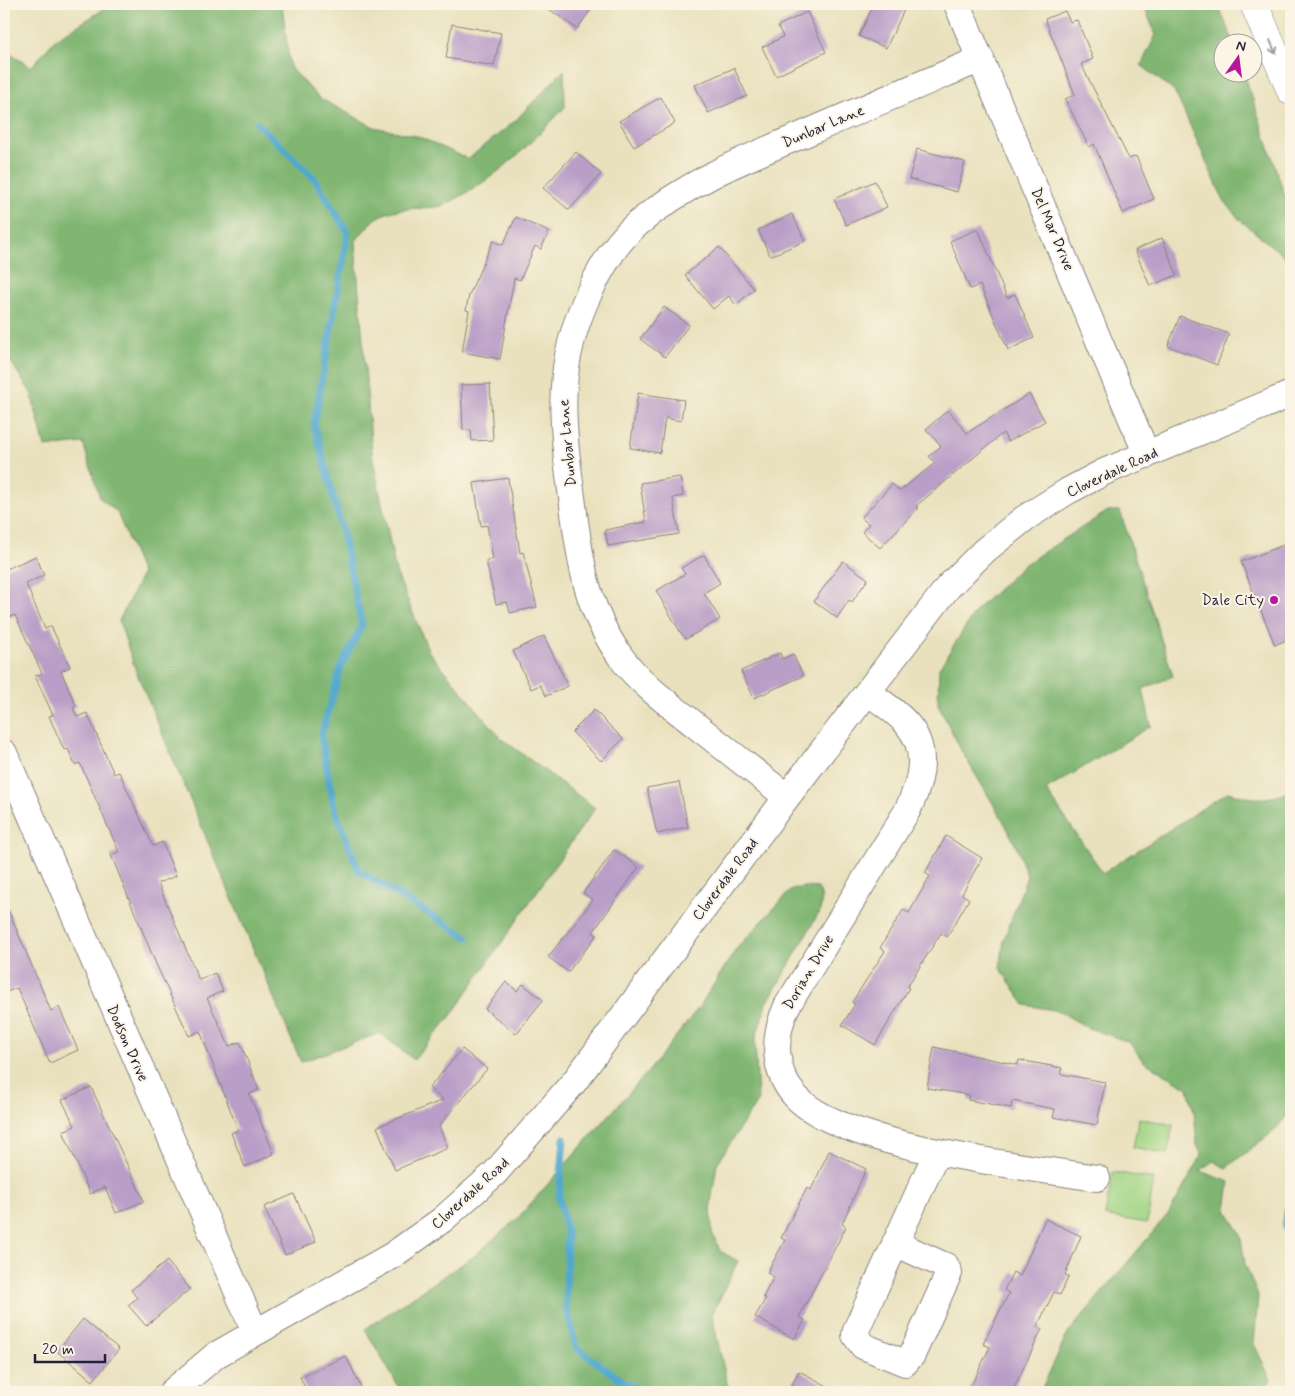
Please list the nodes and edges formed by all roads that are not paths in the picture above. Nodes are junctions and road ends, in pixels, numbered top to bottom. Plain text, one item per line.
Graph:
1 (957, 4) edge
2 (1254, 4) edge
3 (981, 59) junction
4 (1291, 91) edge
5 (1291, 394) edge
6 (1148, 455) junction
7 (868, 692) junction
8 (4, 753) edge
9 (787, 797) junction
10 (937, 1152) junction
11 (1097, 1178) dead end
12 (895, 1243) dead end
13 (255, 1332) junction
14 (172, 1392) edge

1 - 3 street, Del Mar Drive
2 -> 4 main road
3 - 6 street, Del Mar Drive
3 - 9 street, Dunbar Lane
5 - 6 street, Cloverdale Road
6 - 7 street, Cloverdale Road
7 - 9 street, Cloverdale Road
7 - 10 street, Dorian Drive
8 - 13 street, Dodson Drive
9 - 13 street, Cloverdale Road
10 - 11 street, Dorian Drive
10 - 12 street
13 - 14 street, Cloverdale Road

